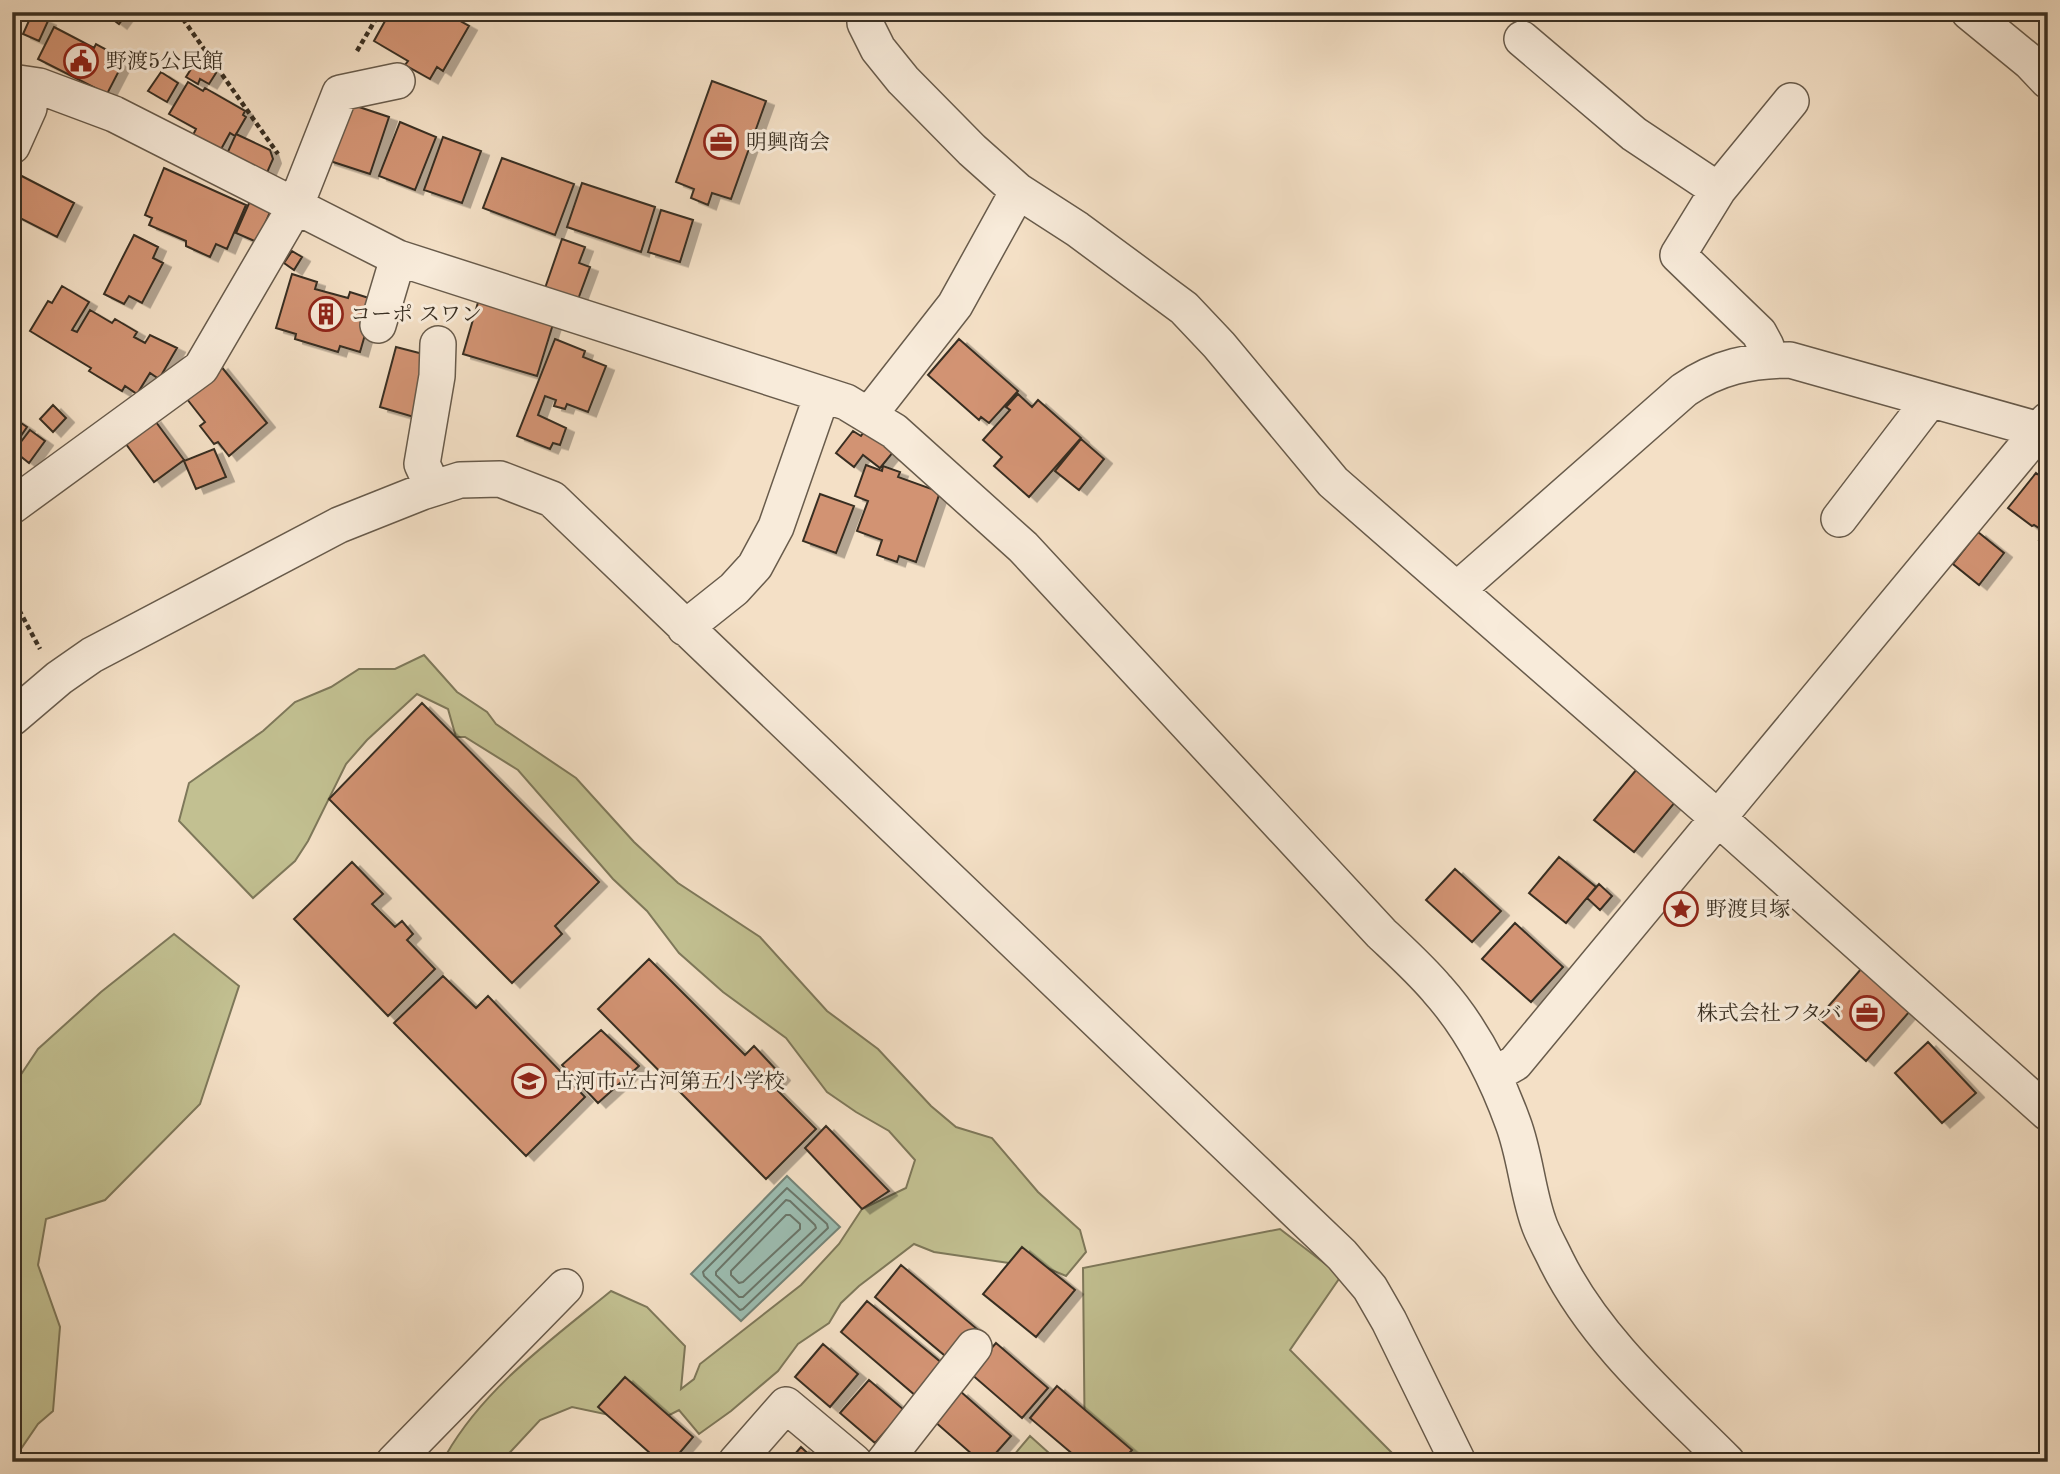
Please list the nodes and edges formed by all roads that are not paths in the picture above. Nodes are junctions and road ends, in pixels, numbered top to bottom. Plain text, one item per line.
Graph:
1 (866, 12) edge
2 (1969, 12) edge
3 (1521, 39) dead end
4 (397, 81) dead end
5 (2048, 81) edge
6 (21, 84) edge
7 (1791, 101) dead end
8 (12, 146) edge
9 (1718, 190) junction
10 (1018, 191) junction
11 (299, 198) junction
12 (398, 258) junction
13 (378, 326) dead end
14 (438, 344) dead end
15 (1767, 360) junction
16 (822, 396) junction
17 (1930, 400) junction
18 (869, 415) junction
19 (2045, 429) edge
20 (433, 488) junction
21 (12, 506) edge
22 (1839, 519) dead end
23 (1458, 589) junction
24 (685, 628) junction
25 (12, 718) edge
26 (1719, 818) junction
27 (1494, 1075) junction
28 (2048, 1113) edge
29 (565, 1287) dead end
30 (974, 1347) dead end
31 (394, 1462) edge
32 (736, 1462) edge
33 (854, 1462) edge
34 (884, 1462) edge
35 (1458, 1462) edge
36 (1727, 1462) edge

1 - 10 street
2 - 5 street
3 - 9 street
4 - 11 street
6 - 8 street
6 - 11 street
7 - 9 street
9 - 15 street
10 - 18 street
10 - 23 street
11 - 12 street
11 - 21 street
12 - 13 street
12 - 16 street
14 - 20 street
15 - 17 street
15 - 23 street
16 - 18 street
16 - 24 street
17 - 19 street
17 - 22 street
18 - 27 street
19 - 26 street
20 - 24 street
20 - 25 street
23 - 26 street
24 - 35 street
26 - 27 street
26 - 28 street
27 - 36 street
29 - 31 street
30 - 34 street
32 - 33 street

